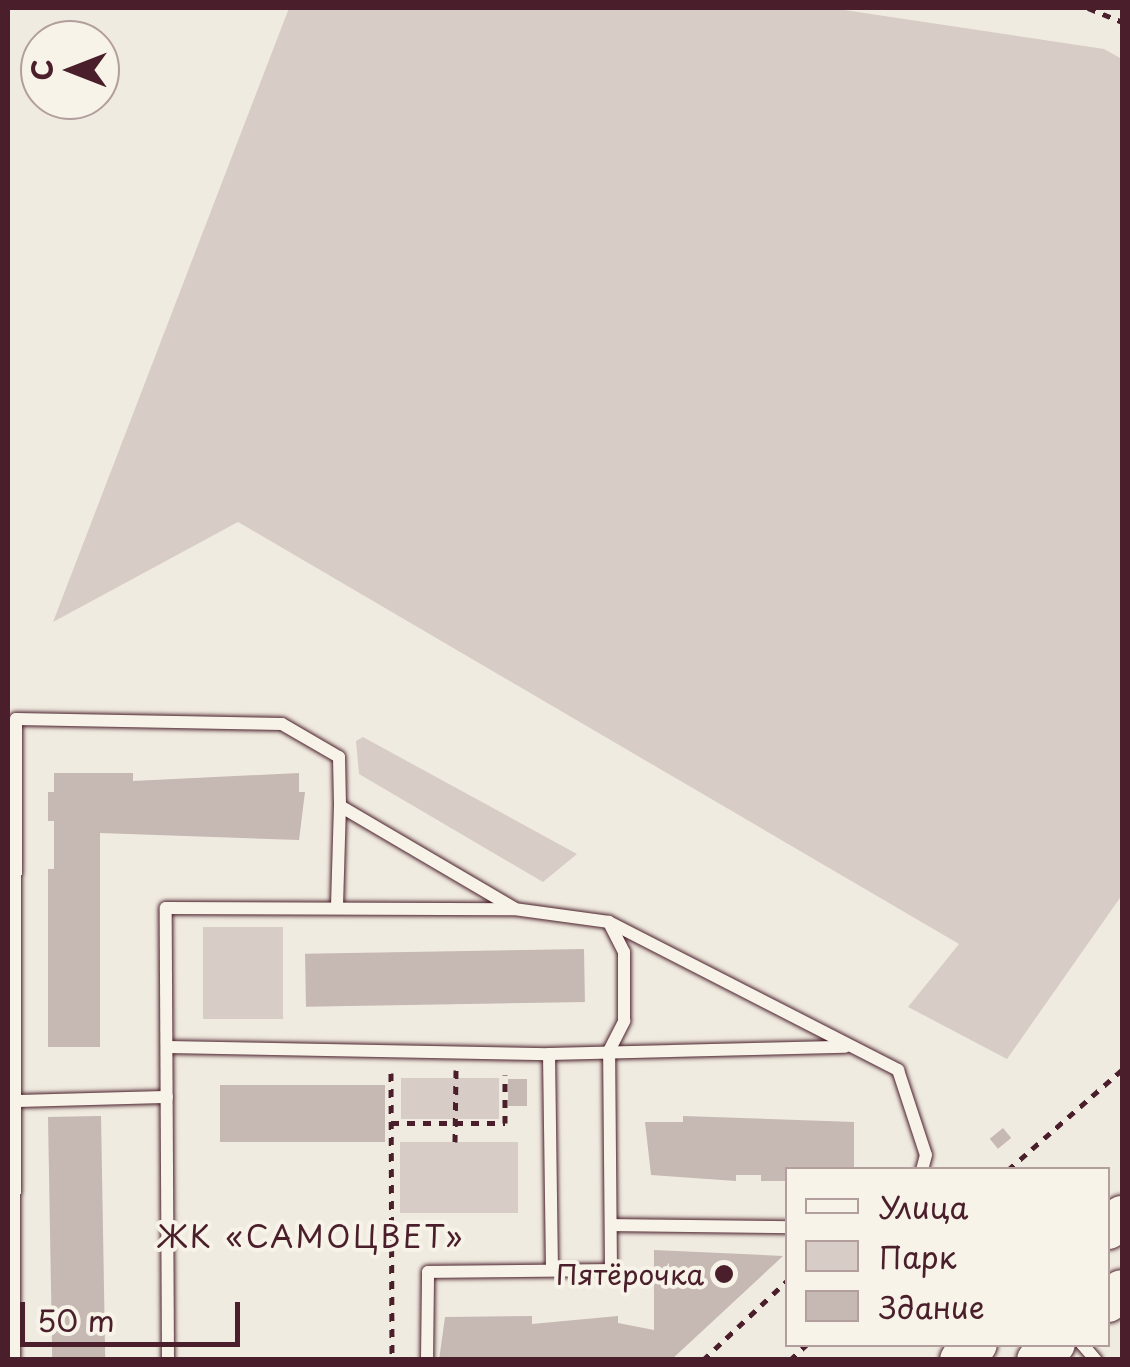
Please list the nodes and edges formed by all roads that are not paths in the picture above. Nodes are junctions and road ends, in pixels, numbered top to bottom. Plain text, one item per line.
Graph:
1 (340, 806) junction
2 (337, 906) junction
3 (514, 909) junction
4 (609, 922) junction
5 (168, 1047) junction
6 (847, 1048) junction
7 (609, 1051) junction
8 (550, 1054) junction
9 (167, 1098) junction
10 (15, 1101) junction
11 (923, 1167) edge
12 (612, 1225) junction
13 (785, 1227) edge
14 (552, 1270) junction
15 (14, 1360) edge
16 (168, 1360) edge
17 (427, 1360) edge

1 - 2 lane
1 - 3 lane
1 - 10 lane
2 - 3 lane
2 - 5 lane
3 - 4 lane
4 - 6 lane
4 - 7 lane
5 - 8 lane
5 - 9 lane
6 - 7 lane
6 - 11 lane
7 - 8 lane
7 - 12 lane
8 - 14 lane
9 - 10 lane
9 - 16 lane
10 - 15 lane
12 - 13 lane
12 - 14 lane
14 - 17 lane

